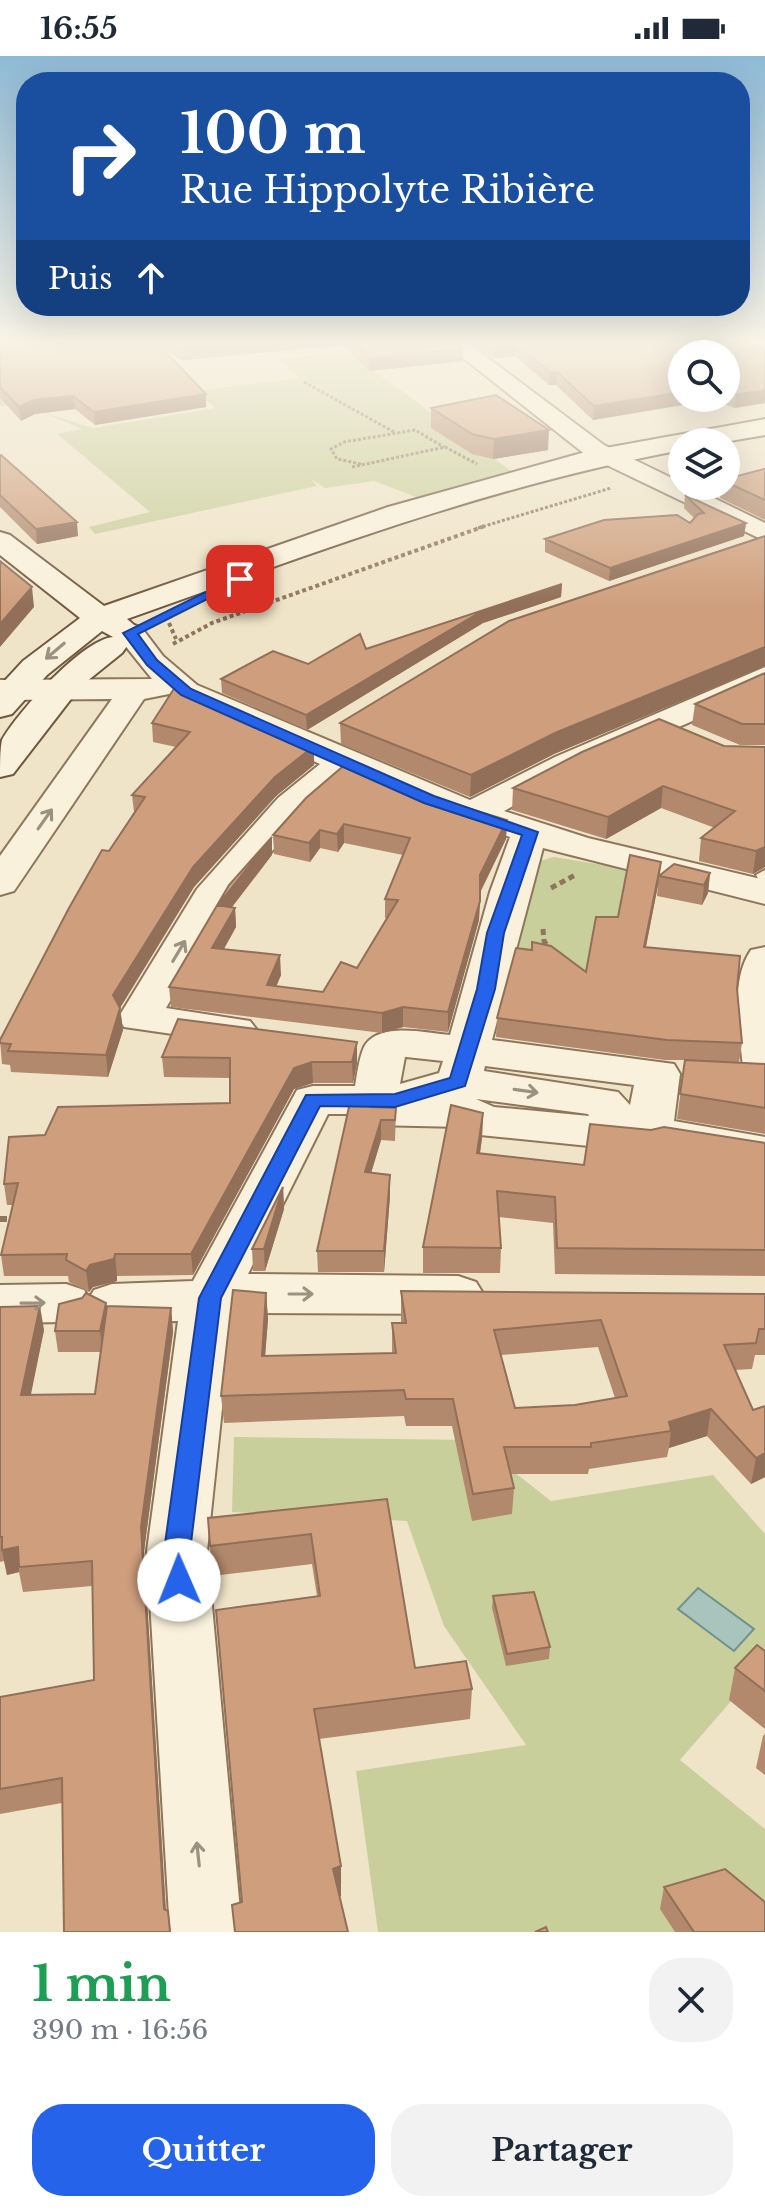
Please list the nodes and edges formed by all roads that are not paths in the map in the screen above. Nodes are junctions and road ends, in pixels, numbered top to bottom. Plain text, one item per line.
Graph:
1 (568, 431) edge
2 (746, 431) edge
3 (606, 456) junction
4 (765, 533) edge
5 (328, 539) junction
6 (0, 541) edge
7 (100, 618) junction
8 (130, 633) junction
9 (765, 677) edge
10 (135, 689) junction
11 (59, 690) junction
12 (186, 692) junction
13 (5, 696) edge
14 (655, 724) junction
15 (694, 741) edge
16 (328, 747) junction
17 (0, 766) edge
18 (473, 813) junction
19 (530, 832) junction
20 (0, 883) edge
21 (765, 892) edge
22 (764, 976) edge
23 (278, 1035) edge
24 (339, 1043) edge
25 (464, 1064) junction
26 (765, 1068) edge
27 (385, 1083) junction
28 (637, 1129) junction
29 (765, 1153) edge
30 (510, 1296) edge
31 (210, 1298) junction
32 (0, 1304) edge
33 (206, 1932) edge

1 - 3 street
2 - 3 main road
3 - 4 street
3 - 5 main road
5 - 7 main road
5 - 8 main road
6 - 7 main road
7 - 8 main road
7 -> 13 main road
8 - 11 main road
8 - 12 street
9 - 14 street
10 - 11 street
10 - 12 street
20 -> 10 street
11 - 13 street
11 - 17 main road
12 - 16 street
14 - 15 street
14 - 18 street
16 - 18 street
23 -> 16 street
18 - 19 street
19 - 21 street
19 - 25 street
22 - 26 street
24 - 27 street
25 - 27 street
25 -> 28 street
25 - 28 street
27 - 28 street
27 - 31 street
28 - 29 street
31 -> 30 street
32 -> 31 street
33 -> 31 street

